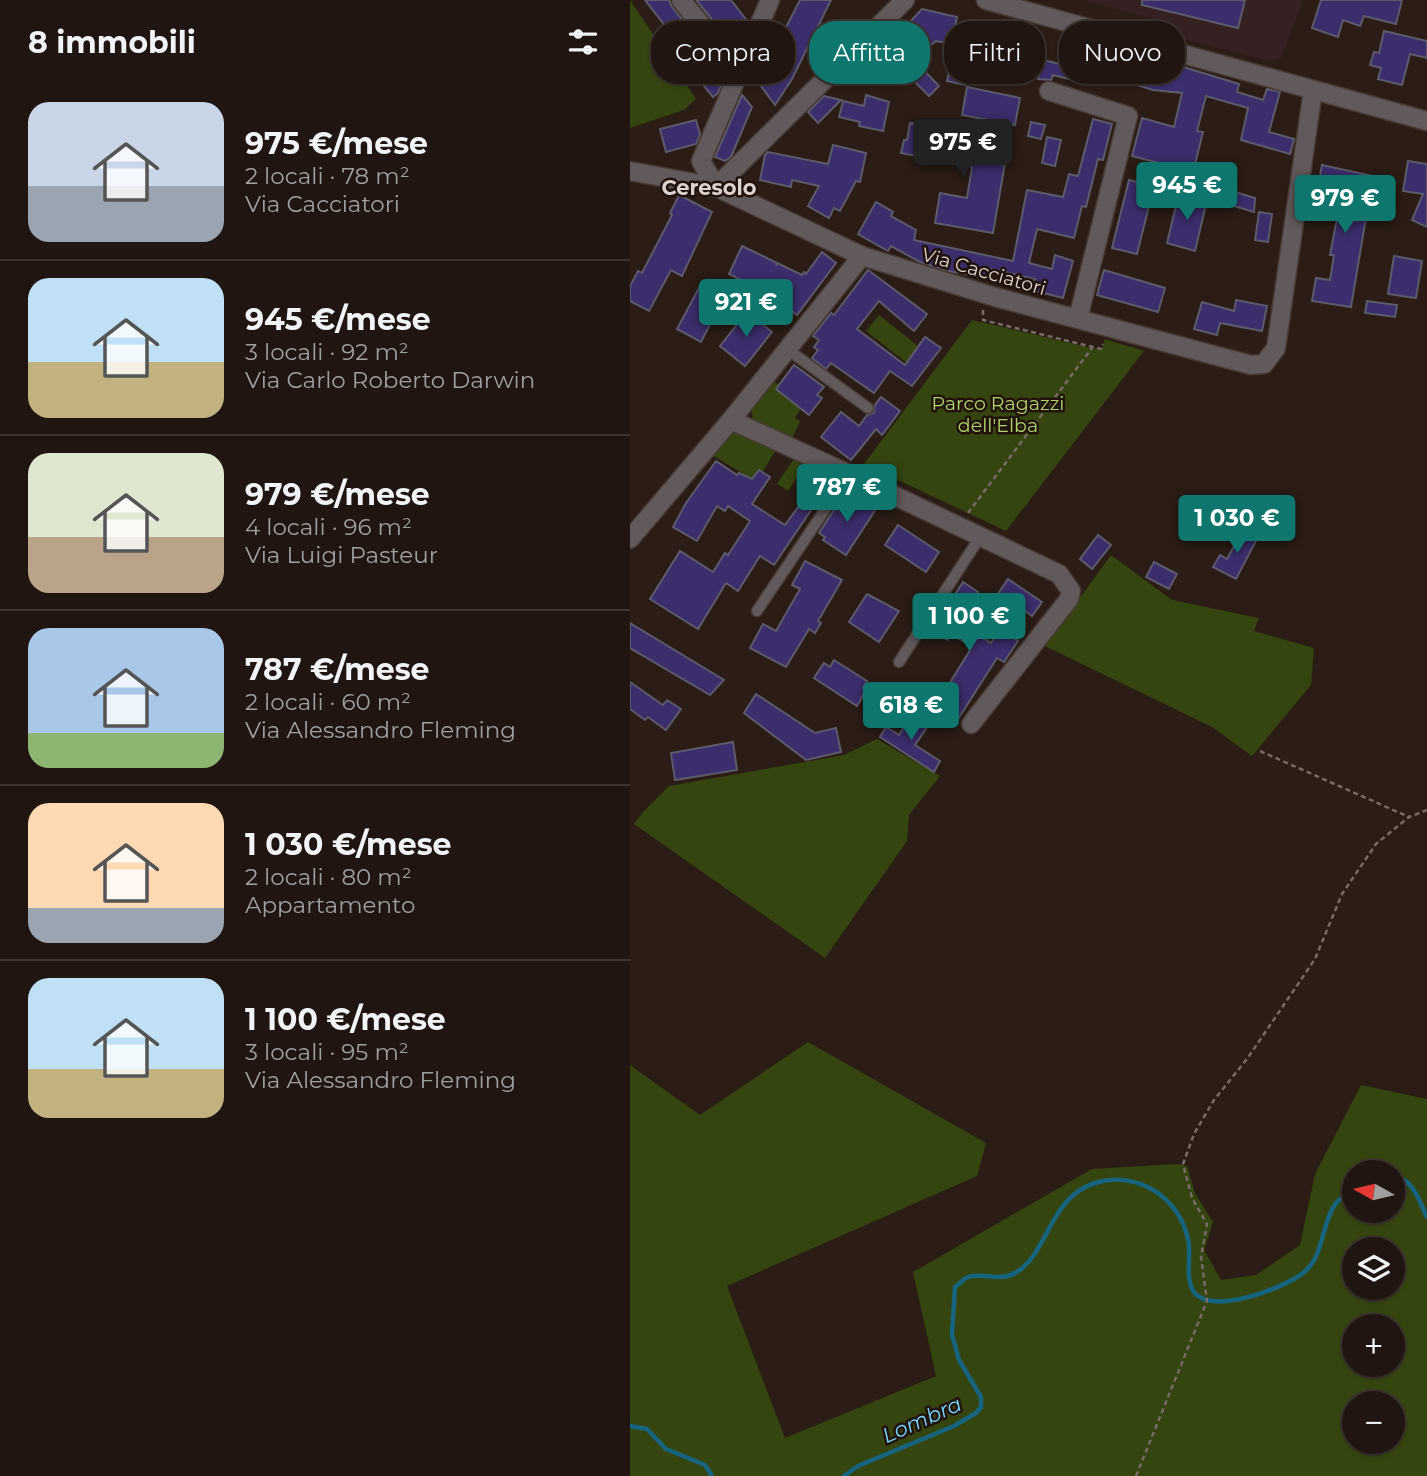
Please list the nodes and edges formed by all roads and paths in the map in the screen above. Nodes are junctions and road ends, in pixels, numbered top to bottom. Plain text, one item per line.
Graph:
1 (681, 0) edge
2 (770, 0) edge
3 (905, 0) edge
4 (986, 0) edge
5 (698, 21) edge
6 (760, 21) edge
7 (732, 84) edge
8 (1313, 90) junction
9 (1049, 91) dead end
10 (1427, 121) edge
11 (630, 171) edge
12 (716, 187) junction
13 (862, 257) junction
14 (986, 295) junction
15 (1078, 319) junction
16 (788, 349) junction
17 (868, 408) dead end
18 (731, 420) junction
19 (849, 474) junction
20 (959, 527) junction
21 (980, 537) junction
22 (630, 539) edge
23 (757, 611) dead end
24 (899, 662) dead end
25 (971, 724) dead end
26 (1260, 751) dead end
27 (1427, 810) edge
28 (1409, 817) junction
29 (1136, 1476) edge

1 - 5 street
2 - 6 street
3 - 12 street
4 - 8 street
7 - 12 street
8 - 10 street
8 - 15 street, Via Cacciatori
9 - 15 street
11 - 12 street, Via Cacciatori
12 - 13 street, Via Cacciatori
13 - 14 street, Via Cacciatori
13 - 16 street
14 - 15 street, Via Cacciatori
14 - 20 path
16 - 17 lane
16 - 18 street
18 - 19 street
18 - 22 street
19 - 20 street
19 - 23 lane
20 - 21 street
21 - 24 lane
21 - 25 street
26 - 28 path
27 - 28 path
28 - 29 path

